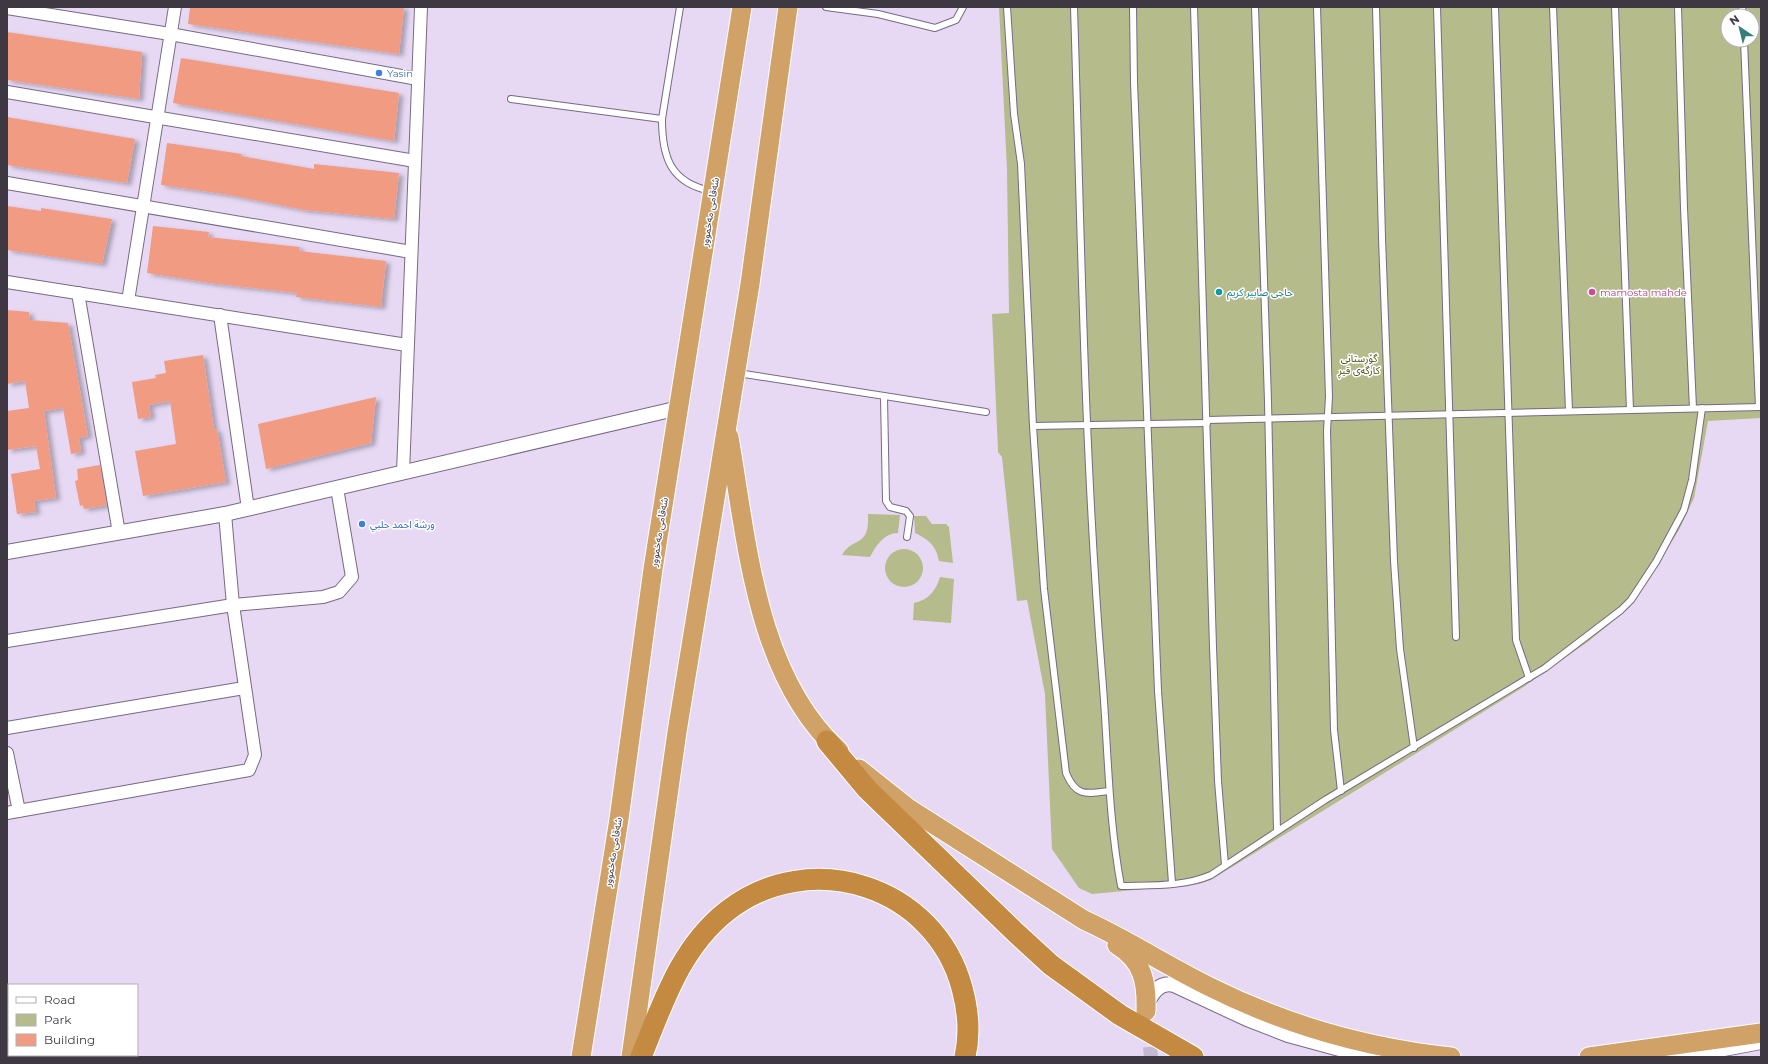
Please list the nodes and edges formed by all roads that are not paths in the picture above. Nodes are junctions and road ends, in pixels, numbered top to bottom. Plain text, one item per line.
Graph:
1 (175, 7) edge
2 (421, 7) edge
3 (680, 7) edge
4 (742, 7) edge
5 (788, 7) edge
6 (826, 7) edge
7 (963, 7) edge
8 (1007, 7) edge
9 (1074, 7) edge
10 (1133, 7) edge
11 (1194, 7) edge
12 (1255, 7) edge
13 (1317, 7) edge
14 (1376, 7) edge
15 (1437, 7) edge
16 (1495, 7) edge
17 (1553, 7) edge
18 (1615, 7) edge
19 (1678, 7) edge
20 (7, 8) edge
21 (170, 34) junction
22 (1744, 48) edge
23 (418, 79) junction
24 (7, 92) edge
25 (511, 100) dead end
26 (157, 117) junction
27 (662, 119) junction
28 (415, 162) junction
29 (7, 183) edge
30 (713, 192) junction
31 (143, 206) junction
32 (411, 252) junction
33 (7, 282) edge
34 (78, 293) junction
35 (128, 301) junction
36 (220, 315) junction
37 (407, 344) junction
38 (735, 372) junction
39 (884, 397) junction
40 (1760, 407) edge
41 (679, 408) junction
42 (1693, 408) junction
43 (1702, 408) junction
44 (1630, 410) junction
45 (1569, 411) junction
46 (986, 412) dead end
47 (1509, 413) junction
48 (1449, 414) junction
49 (1389, 416) junction
50 (1327, 417) junction
51 (1268, 418) junction
52 (726, 422) junction
53 (1207, 422) junction
54 (1147, 424) junction
55 (1087, 425) junction
56 (1032, 426) junction
57 (403, 473) junction
58 (337, 488) junction
59 (248, 509) junction
60 (225, 514) junction
61 (119, 533) junction
62 (907, 536) dead end
63 (7, 552) edge
64 (233, 605) junction
65 (1456, 637) dead end
66 (7, 641) edge
67 (1529, 678) junction
68 (244, 688) junction
69 (7, 728) edge
70 (827, 741) junction
71 (1414, 748) junction
72 (7, 753) edge
73 (1109, 791) junction
74 (1341, 791) junction
75 (13, 812) edge
76 (1277, 830) junction
77 (1225, 865) junction
78 (1172, 883) junction
79 (1084, 920) junction
80 (1146, 1008) joint
81 (1761, 1033) edge
82 (1761, 1042) edge
83 (581, 1057) edge
84 (631, 1057) edge
85 (642, 1057) edge
86 (965, 1057) edge
87 (1193, 1057) edge
88 (1369, 1057) edge
89 (1451, 1057) edge
90 (1589, 1057) edge
91 (1681, 1057) edge

1 - 21 street
2 - 23 street
3 - 27 lane
4 - 30 highway, شەقامی مەخموور
5 - 38 highway
6 - 7 lane
8 - 56 lane
9 - 55 lane
10 - 54 lane
11 - 53 lane
12 - 51 lane
13 - 50 lane
14 - 49 lane
15 - 48 lane
16 - 47 lane
17 - 45 lane
18 - 44 lane
19 - 42 lane
20 - 21 street
21 - 23 street
21 - 26 street
22 - 40 lane
23 - 28 street
24 - 26 street
25 - 27 lane
26 - 28 street
26 - 31 street
27 - 30 lane
28 - 32 street
29 - 31 street
30 - 41 highway, شەقامی مەخموور
31 - 32 street
31 - 35 street
32 - 37 street
33 - 34 street
34 - 35 street
34 - 61 street
35 - 36 street
36 - 37 street
36 - 59 street
37 - 57 street
38 - 39 lane
38 - 52 highway
39 - 46 lane
39 - 62 lane
40 - 43 lane
41 - 57 street
41 - 83 highway, شەقامی مەخموور
42 - 43 lane
42 - 44 lane
43 - 67 lane
44 - 45 lane
45 - 47 lane
47 - 48 lane
47 - 67 lane
48 - 49 lane
48 - 65 lane
49 - 50 lane
49 - 71 lane
50 - 51 lane
50 - 74 lane
51 - 53 lane
51 - 76 lane
52 - 70 highway
52 - 84 highway
53 - 54 lane
53 - 77 lane
54 - 55 lane
54 - 78 lane
55 - 56 lane
55 - 73 lane
56 - 73 lane
57 - 58 street
58 - 59 street
58 - 64 street
59 - 60 street
60 - 61 street
60 - 64 street
61 - 63 street
64 - 66 street
64 - 68 street
67 - 71 lane
68 - 69 street
68 - 75 street
70 - 79 highway
70 - 87 highway
71 - 74 lane
72 - 75 street
73 - 78 lane
74 - 76 lane
76 - 77 lane
77 - 78 lane
79 - 80 highway
79 - 89 highway
80 - 88 street
81 - 90 highway
82 - 91 street
85 - 86 highway

